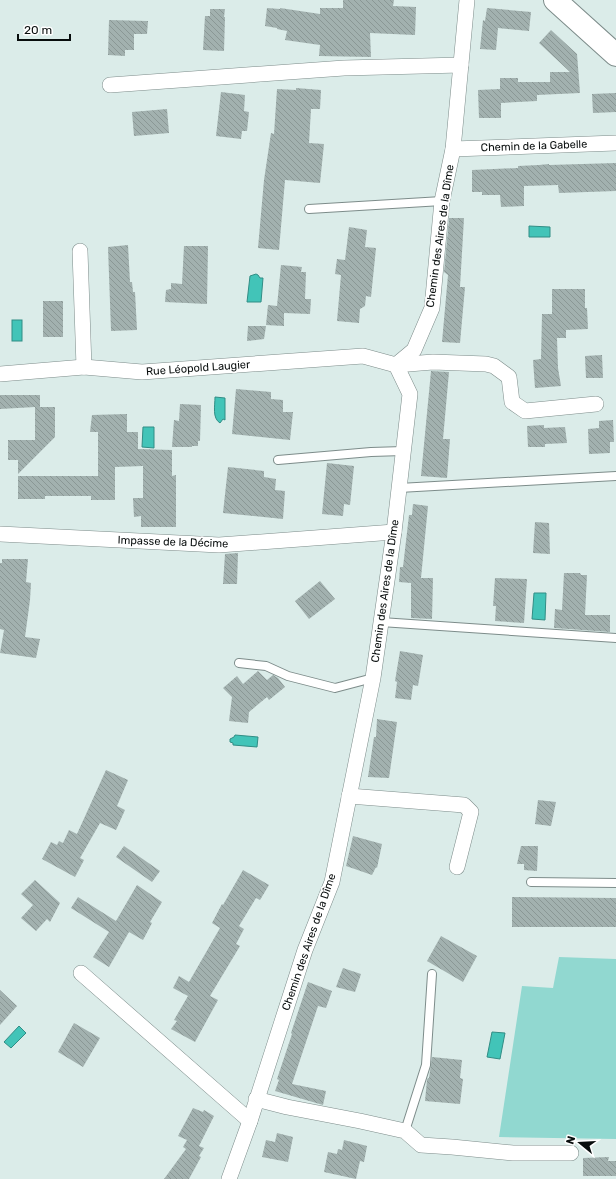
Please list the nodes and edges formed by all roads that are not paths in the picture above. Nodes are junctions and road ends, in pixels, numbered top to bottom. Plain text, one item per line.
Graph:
1 (467, 0) edge
2 (555, 0) edge
3 (616, 55) edge
4 (461, 65) junction
5 (110, 86) dead end
6 (616, 143) edge
7 (453, 149) junction
8 (442, 200) junction
9 (309, 209) dead end
10 (80, 251) dead end
11 (396, 365) junction
12 (84, 367) junction
13 (0, 374) edge
14 (596, 404) dead end
15 (403, 451) junction
16 (278, 460) dead end
17 (616, 476) edge
18 (399, 488) junction
19 (394, 532) junction
20 (0, 534) edge
21 (381, 622) junction
22 (616, 638) edge
23 (239, 663) dead end
24 (373, 678) junction
25 (349, 796) junction
26 (457, 867) dead end
27 (531, 882) dead end
28 (616, 883) edge
29 (81, 973) dead end
30 (432, 974) dead end
31 (256, 1099) junction
32 (250, 1120) junction
33 (405, 1131) junction
34 (571, 1153) dead end
35 (230, 1179) edge

1 - 4 street, Chemin des Aires de la Dîme
2 - 3 street
4 - 5 street
4 - 7 street, Chemin des Aires de la Dîme
6 - 7 street, Chemin de la Gabelle
7 - 8 street, Chemin des Aires de la Dîme
8 - 9 lane
8 - 11 street, Chemin des Aires de la Dîme
10 - 12 street
11 - 12 street, Rue Léopold Laugier
11 - 14 street, Rue Léopold Laugier
11 - 15 street, Chemin des Aires de la Dîme
12 - 13 street, Rue Léopold Laugier
15 - 16 lane
15 - 18 street, Chemin des Aires de la Dîme
17 - 18 lane
18 - 19 street, Chemin des Aires de la Dîme
19 - 20 street, Impasse de la Décime
19 - 21 street, Chemin des Aires de la Dîme
21 - 22 lane
21 - 24 street, Chemin des Aires de la Dîme
23 - 24 lane
24 - 25 street, Chemin des Aires de la Dîme
25 - 26 street
25 - 31 street, Chemin des Aires de la Dîme
27 - 28 lane
29 - 32 street
30 - 33 lane
31 - 32 street, Chemin des Aires de la Dîme
31 - 33 street
32 - 35 street, Chemin des Aires de la Dîme
33 - 34 street

